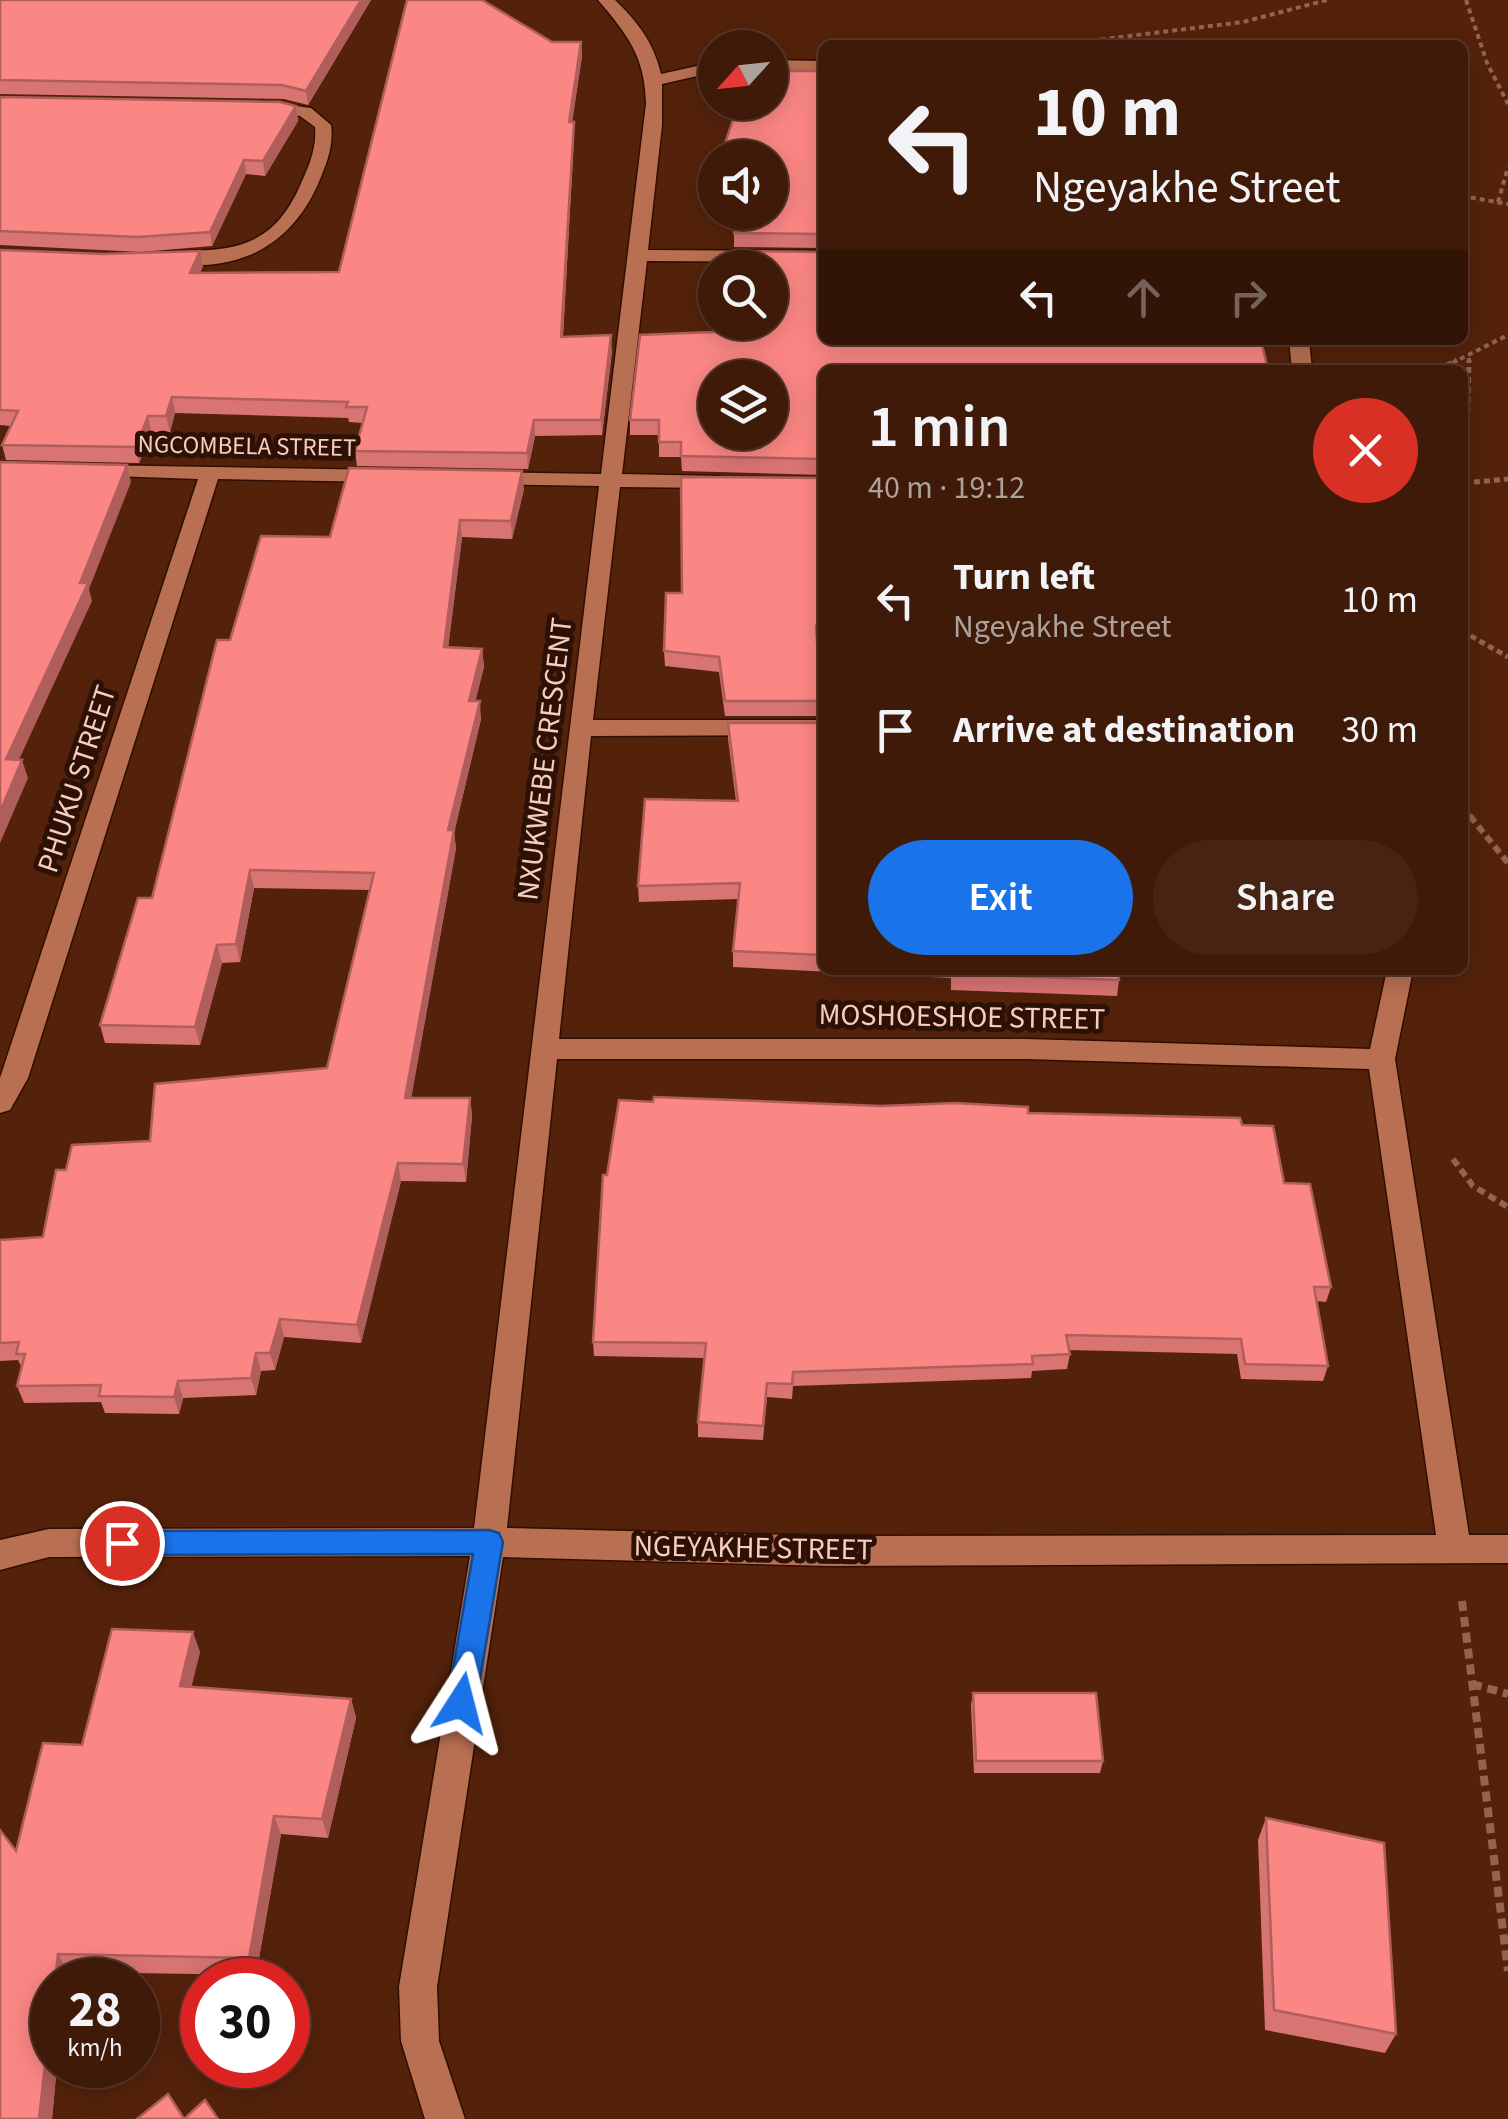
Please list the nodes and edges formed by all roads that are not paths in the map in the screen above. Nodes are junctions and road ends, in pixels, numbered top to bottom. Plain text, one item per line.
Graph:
1 (606, 0) edge
2 (788, 65) edge
3 (818, 66) edge
4 (698, 71) edge
5 (656, 80) junction
6 (240, 104) edge
7 (638, 255) junction
8 (152, 257) edge
9 (818, 258) edge
10 (76, 471) edge
11 (210, 473) junction
12 (402, 476) edge
13 (459, 478) edge
14 (612, 480) junction
15 (746, 483) edge
16 (580, 728) junction
17 (818, 728) edge
18 (1399, 975) edge
19 (543, 1050) junction
20 (1380, 1059) junction
21 (0, 1102) edge
22 (489, 1542) junction
23 (1508, 1549) edge
24 (1455, 1550) junction
25 (0, 1555) edge
26 (445, 2119) edge

1 - 5 street, NXUKWEBE CRESCENT
2 - 3 street
4 - 5 street
5 - 7 street, NXUKWEBE CRESCENT
6 - 8 street
7 - 9 street
7 - 14 street, NXUKWEBE CRESCENT
10 - 11 street, NGCOMBELA STREET
11 - 12 street, NGCOMBELA STREET
11 - 21 street, PHUKU STREET
13 - 14 street
14 - 15 street
14 - 16 street, NXUKWEBE CRESCENT
16 - 17 street
16 - 19 street, NXUKWEBE CRESCENT
18 - 20 street
19 - 20 street, MOSHOESHOE STREET
19 - 22 street, NXUKWEBE CRESCENT
20 - 24 street
22 - 24 street, NGEYAKHE STREET
22 - 25 street, NGEYAKHE STREET
22 - 26 street, NXUKWEBE CRESCENT
23 - 24 street, NGEYAKHE STREET

